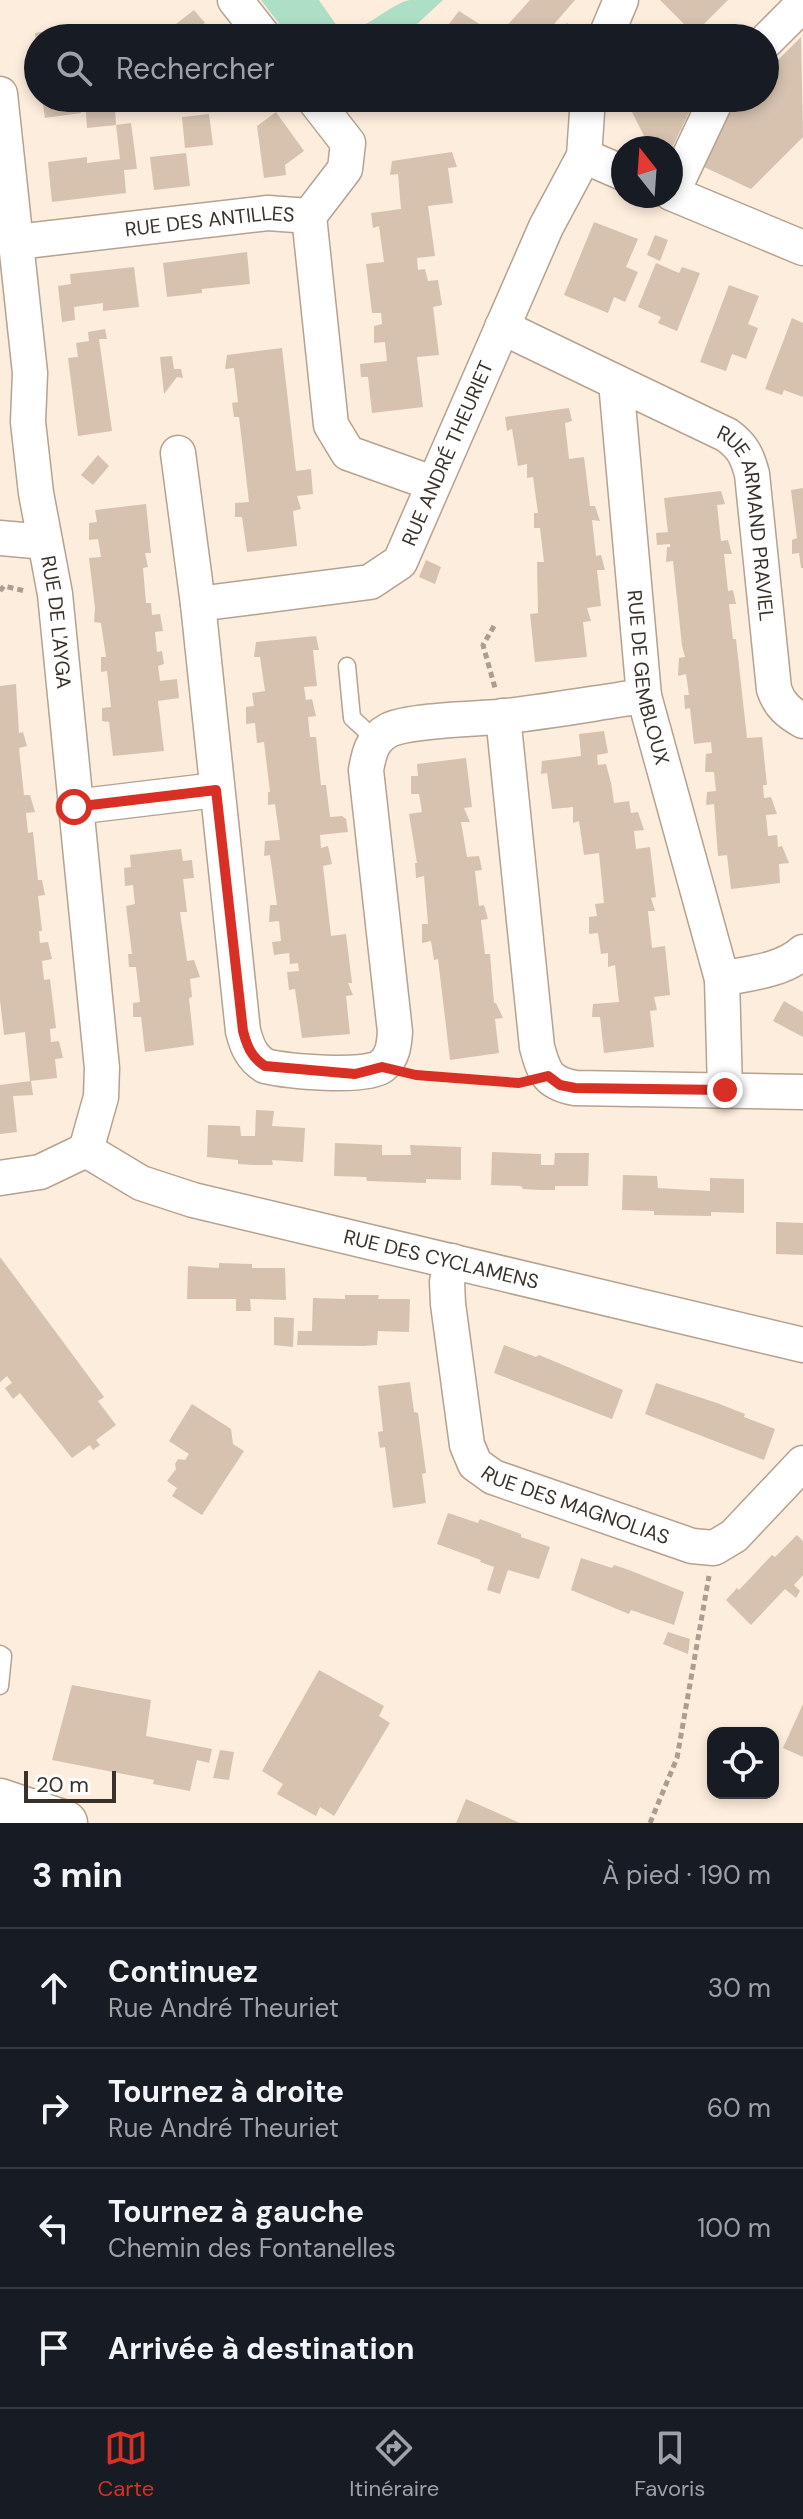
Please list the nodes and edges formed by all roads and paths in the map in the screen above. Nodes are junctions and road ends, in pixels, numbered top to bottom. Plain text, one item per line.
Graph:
1 (235, 0) edge
2 (621, 0) edge
3 (803, 4) edge
4 (254, 24) edge
5 (611, 24) edge
6 (779, 28) edge
7 (0, 94) edge
8 (324, 112) edge
9 (587, 112) edge
10 (710, 112) edge
11 (584, 156) junction
12 (611, 168) edge
13 (683, 170) edge
14 (683, 198) edge
15 (309, 216) junction
16 (17, 242) junction
17 (803, 248) edge
18 (502, 327) junction
19 (616, 382) junction
20 (178, 453) dead end
21 (432, 483) junction
22 (0, 538) edge
23 (45, 542) junction
24 (0, 591) edge
25 (34, 593) dead end
26 (198, 604) junction
27 (494, 626) dead end
28 (347, 666) dead end
29 (644, 696) junction
30 (503, 716) junction
31 (803, 721) edge
32 (376, 740) junction
33 (216, 790) junction
34 (74, 807) junction
35 (803, 952) edge
36 (722, 979) junction
37 (382, 1067) junction
38 (548, 1076) junction
39 (725, 1090) junction
40 (803, 1092) edge
41 (86, 1150) junction
42 (0, 1178) edge
43 (452, 1261) junction
44 (803, 1345) edge
45 (803, 1463) edge
46 (710, 1571) dead end
47 (0, 1654) edge
48 (0, 1686) edge
49 (0, 1801) edge
50 (65, 1823) edge
51 (650, 1823) edge

1 - 4 street
2 - 5 street
3 - 6 street
7 - 16 street, RUE DE L'AYGA
8 - 15 street, RUE DES ANTILLES
9 - 11 street
10 - 13 street
11 - 12 street
11 - 18 street, RUE ANDRÉ THEURIET
14 - 17 street
15 - 16 street, RUE DES ANTILLES
15 - 21 street
16 - 23 street, RUE DE L'AYGA
18 - 19 street
18 - 21 street, RUE ANDRÉ THEURIET
19 - 29 street, RUE DE GEMBLOUX
19 - 31 street, RUE ARMAND PRAVIEL
20 - 26 street
21 - 26 street, RUE ANDRÉ THEURIET
22 - 23 street
23 - 34 street, RUE DE L'AYGA
24 - 25 path
26 - 33 street
27 - 30 path
28 - 32 lane
29 - 30 street
29 - 36 street, RUE DE GEMBLOUX
30 - 32 street
30 - 38 street
32 - 37 street
33 - 34 street
33 - 37 street
34 - 41 street, RUE DE L'AYGA
35 - 36 street
36 - 39 street, RUE DE GEMBLOUX
37 - 38 path
38 - 39 street
39 - 40 street
41 - 42 street
41 - 43 street, RUE DES CYCLAMENS
43 - 44 street, RUE DES CYCLAMENS
43 - 45 street, RUE DES MAGNOLIAS
46 - 51 path
47 - 48 lane
49 - 50 main road

